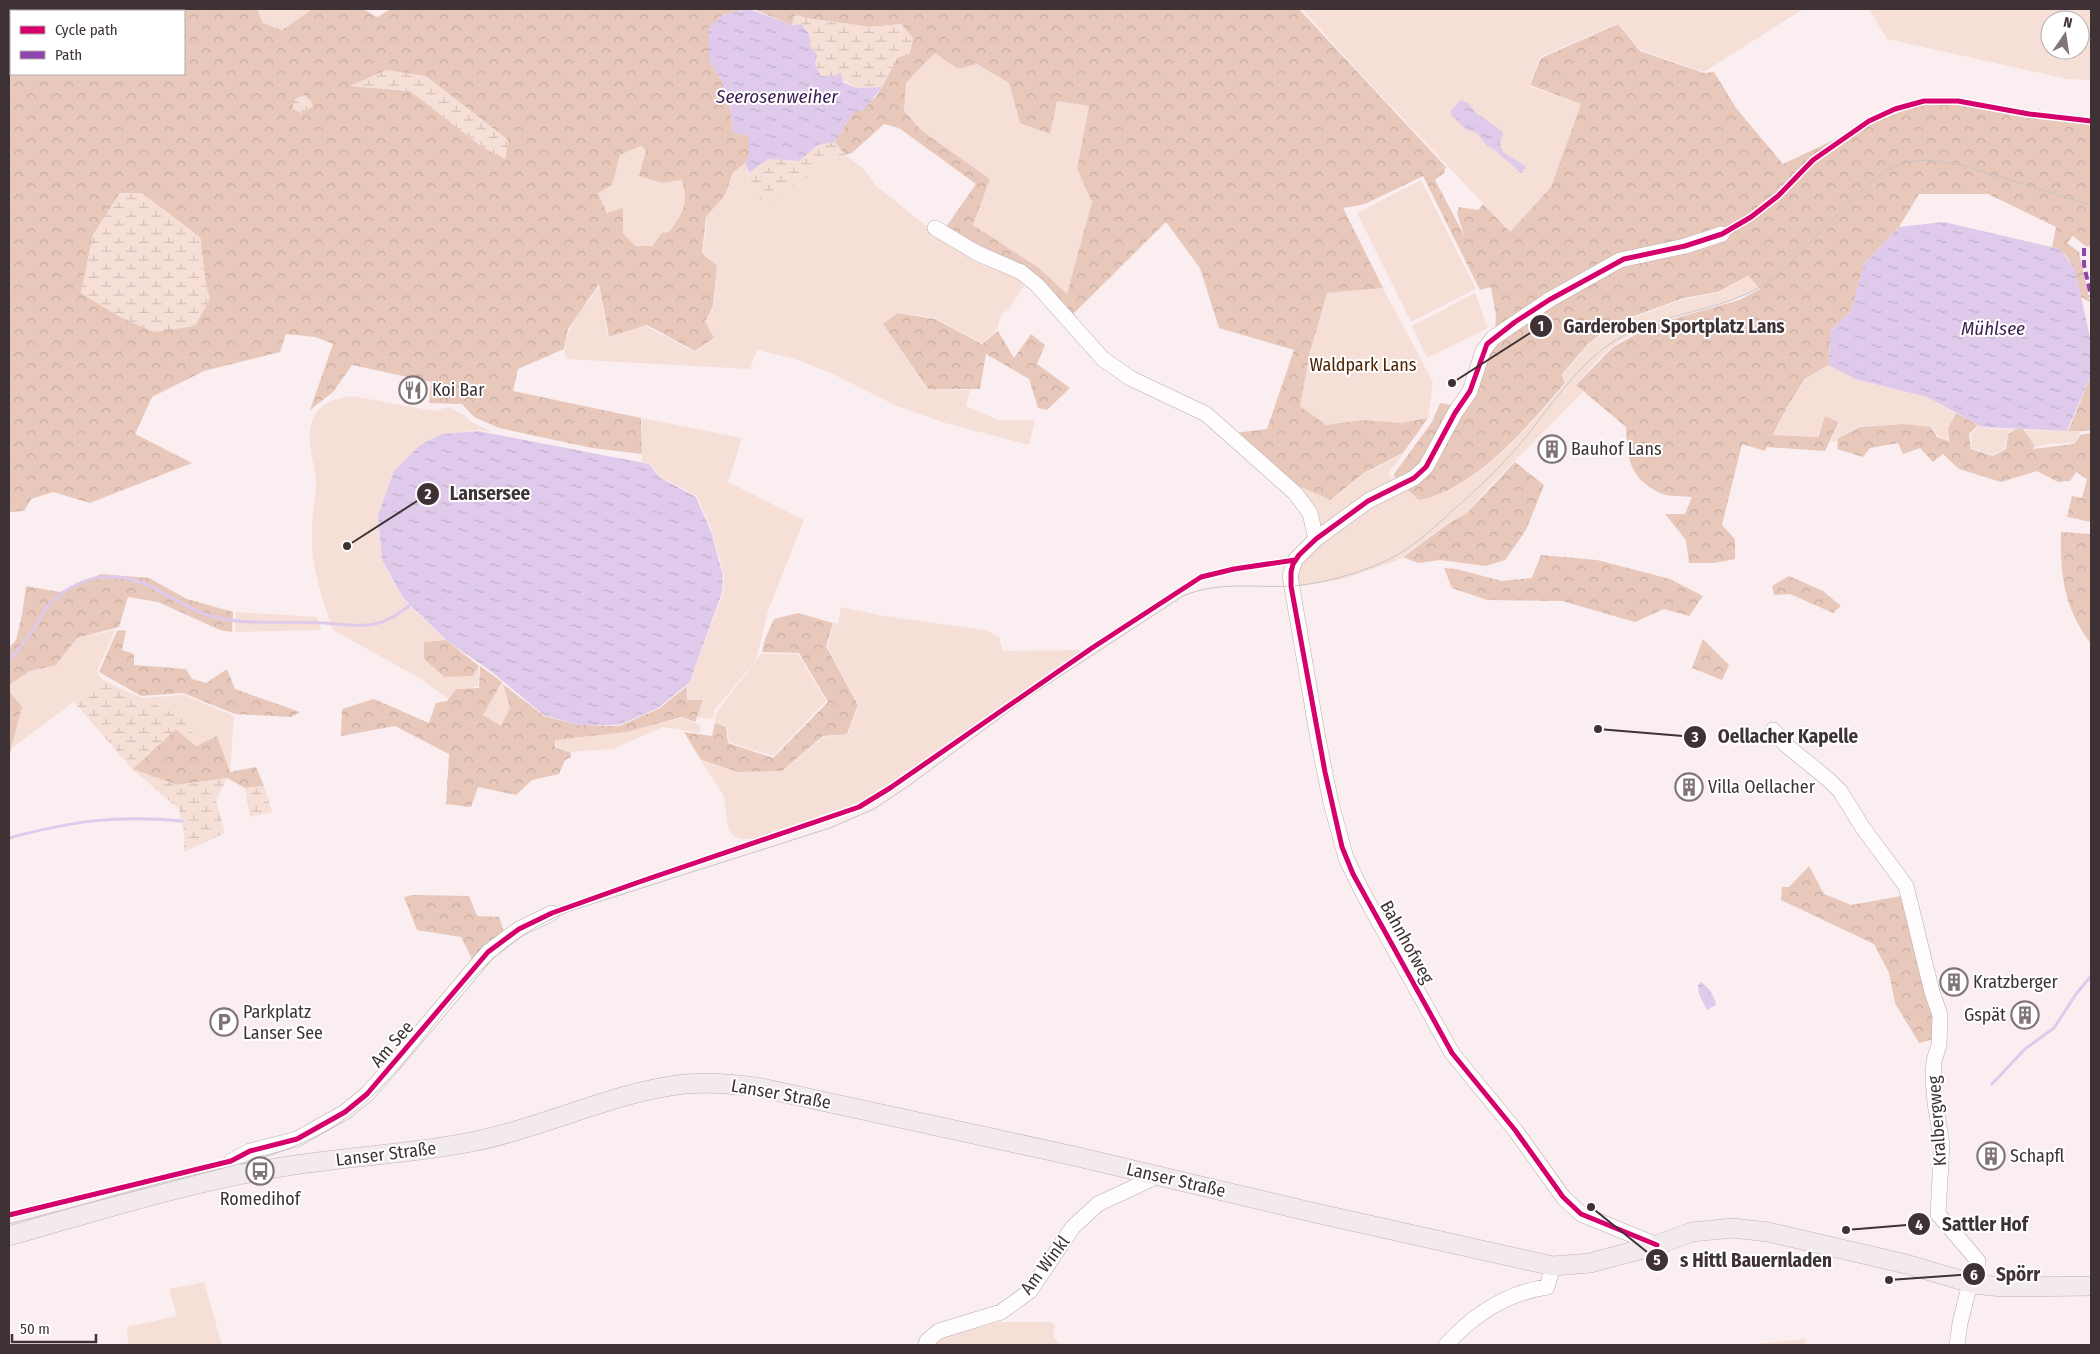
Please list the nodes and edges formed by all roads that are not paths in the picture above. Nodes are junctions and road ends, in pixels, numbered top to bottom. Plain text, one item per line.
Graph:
1 (935, 228) dead end
2 (1722, 234) dead end
3 (1316, 539) junction
4 (1773, 730) dead end
5 (552, 913) dead end
6 (1160, 1175) junction
7 (225, 1178) junction
8 (9, 1236) edge
9 (1656, 1245) junction
10 (1553, 1266) junction
11 (1974, 1284) junction
12 (2091, 1286) edge
13 (926, 1345) edge
14 (1446, 1345) edge
15 (1957, 1345) edge

1 - 3 street
2 - 3 street
3 - 9 street, Bahnhofweg
4 - 11 street, Kralbergweg
5 - 7 street, Am See
6 - 7 main road, Lanser Straße
6 - 10 main road, Lanser Straße
6 - 13 street, Am Winkl
7 - 8 main road, Lanser Straße
9 - 10 main road, Lanser Straße
9 - 11 main road, Lanser Straße
10 - 14 street
11 - 12 main road, Lanser Straße
11 - 15 street

